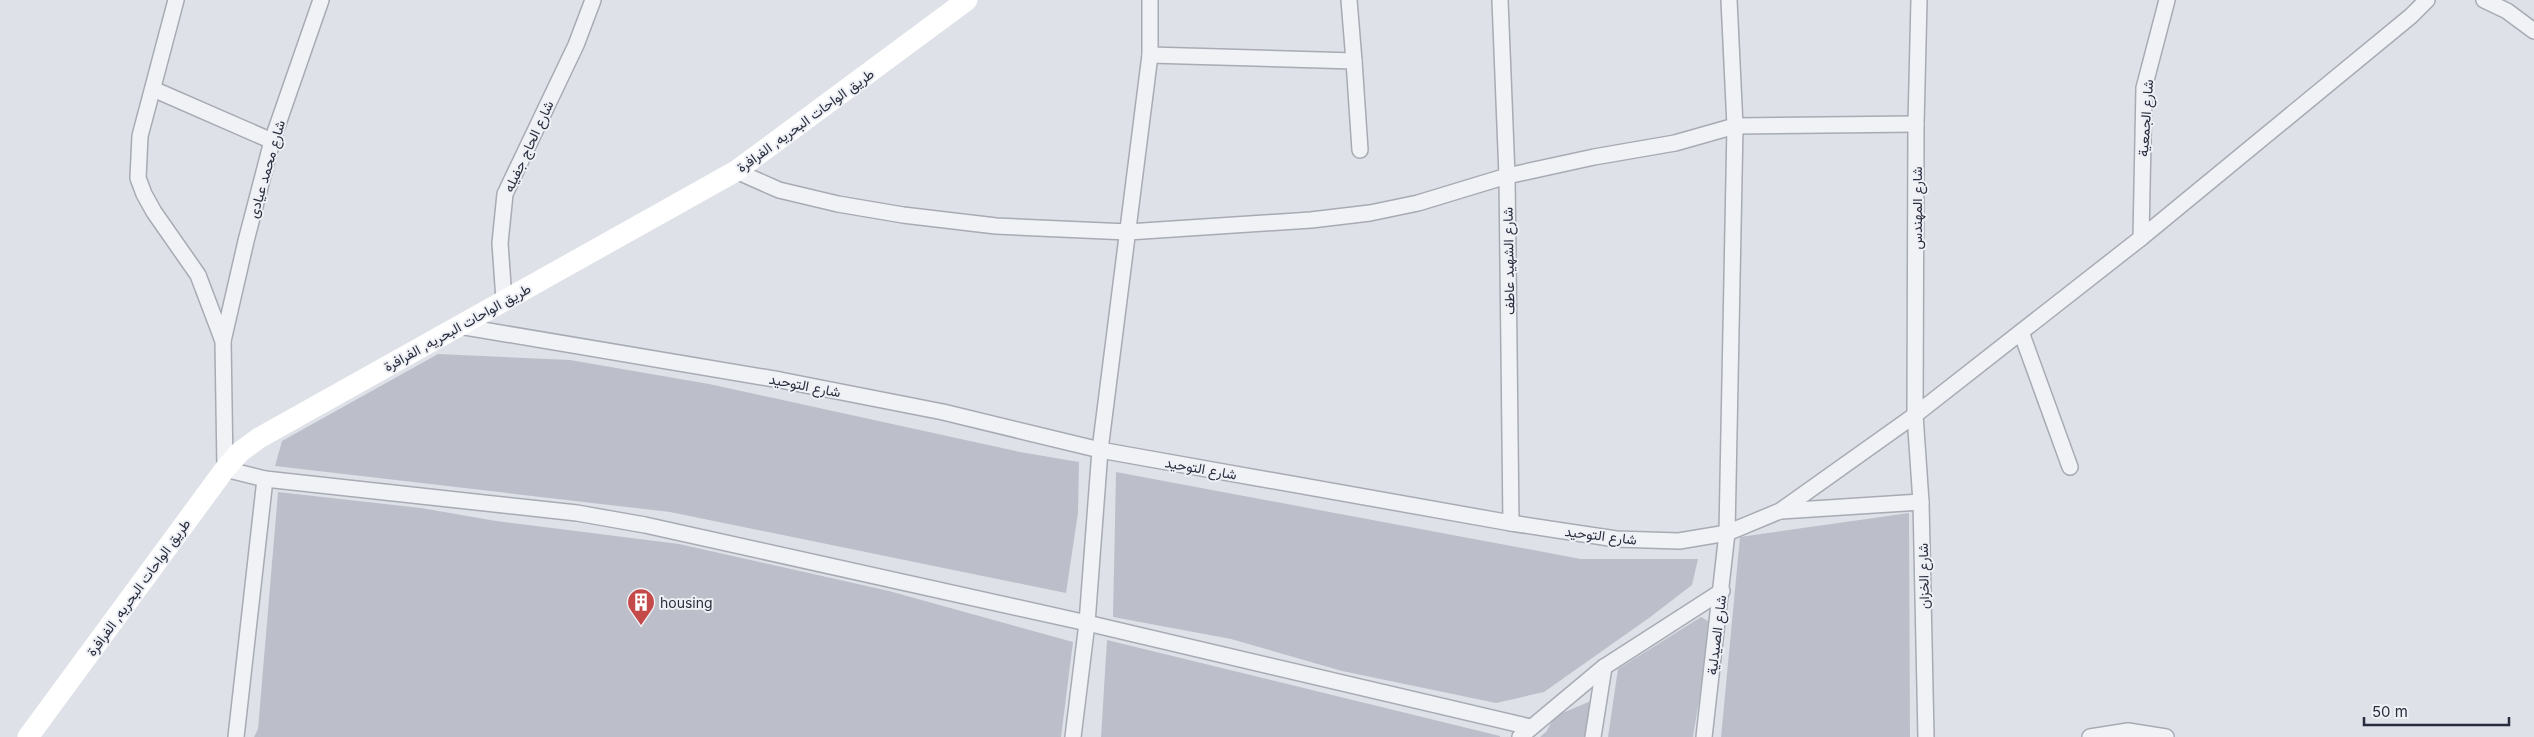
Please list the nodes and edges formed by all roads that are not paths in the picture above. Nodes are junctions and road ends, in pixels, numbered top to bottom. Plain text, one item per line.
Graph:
1 (176, 0) edge
2 (322, 0) edge
3 (593, 0) edge
4 (967, 0) edge
5 (1150, 0) edge
6 (1350, 0) edge
7 (1500, 0) edge
8 (1729, 0) edge
9 (1919, 0) edge
10 (2168, 0) edge
11 (2416, 0) edge
12 (2426, 0) edge
13 (2484, 0) edge
14 (2411, 16) junction
15 (2534, 31) edge
16 (1150, 55) junction
17 (1354, 61) junction
18 (153, 89) junction
19 (1916, 124) junction
20 (1735, 126) junction
21 (272, 141) junction
22 (1360, 150) dead end
23 (736, 171) junction
24 (1507, 176) junction
25 (1128, 232) junction
26 (2141, 238) junction
27 (504, 300) junction
28 (459, 326) junction
29 (2021, 332) junction
30 (223, 341) junction
31 (1916, 415) junction
32 (1100, 450) junction
33 (2070, 466) dead end
34 (225, 469) junction
35 (265, 479) junction
36 (1921, 502) junction
37 (1780, 511) junction
38 (1510, 522) junction
39 (1727, 533) junction
40 (1722, 591) junction
41 (1087, 623) junction
42 (1604, 667) junction
43 (1525, 732) edge
44 (28, 737) edge
45 (236, 737) edge
46 (1073, 737) edge
47 (1593, 737) edge
48 (1704, 737) edge
49 (1926, 737) edge
50 (2090, 737) edge
51 (2166, 737) edge

1 - 18 street
2 - 21 street, شارع محمد عيادى
3 - 27 street, شارع الحاج جفيله
4 - 23 main road, طريق الواحات البحريه, الفرافرة
5 - 16 street
6 - 17 street
7 - 24 street, شارع الشهيد عاطف
8 - 20 street, شارع الصيدلية
9 - 19 street, شارع المهندس
10 - 26 street, شارع الجمعية
11 - 14 street
12 - 14 street, شارع التوحيد
13 - 15 street
14 - 26 street, شارع التوحيد
16 - 17 street
16 - 25 street
17 - 22 street
18 - 21 street
18 - 30 street
19 - 20 street
19 - 31 street, شارع المهندس
20 - 24 street
20 - 39 street, شارع الصيدلية
21 - 30 street, شارع محمد عيادى
23 - 25 street
23 - 27 main road, طريق الواحات البحريه, الفرافرة
24 - 25 street
24 - 38 street, شارع الشهيد عاطف
25 - 32 street
26 - 29 street, شارع التوحيد
27 - 28 main road, طريق الواحات البحريه, الفرافرة
28 - 32 street, شارع التوحيد
28 - 34 main road, طريق الواحات البحريه, الفرافرة
29 - 31 street, شارع التوحيد
29 - 33 street
30 - 34 street
31 - 36 street, شارع الخزان
31 - 37 street, شارع التوحيد
32 - 38 street, شارع التوحيد
32 - 41 street
34 - 35 street
34 - 44 main road, طريق الواحات البحريه, الفرافرة
35 - 41 street
35 - 45 street
36 - 37 street
36 - 49 street, شارع الخزان
37 - 39 street, شارع التوحيد
38 - 39 street, شارع التوحيد
39 - 40 street, شارع الصيدلية
40 - 42 street
40 - 48 street, شارع الصيدلية
41 - 43 street
41 - 46 street
42 - 43 street
42 - 47 street
50 - 51 street

